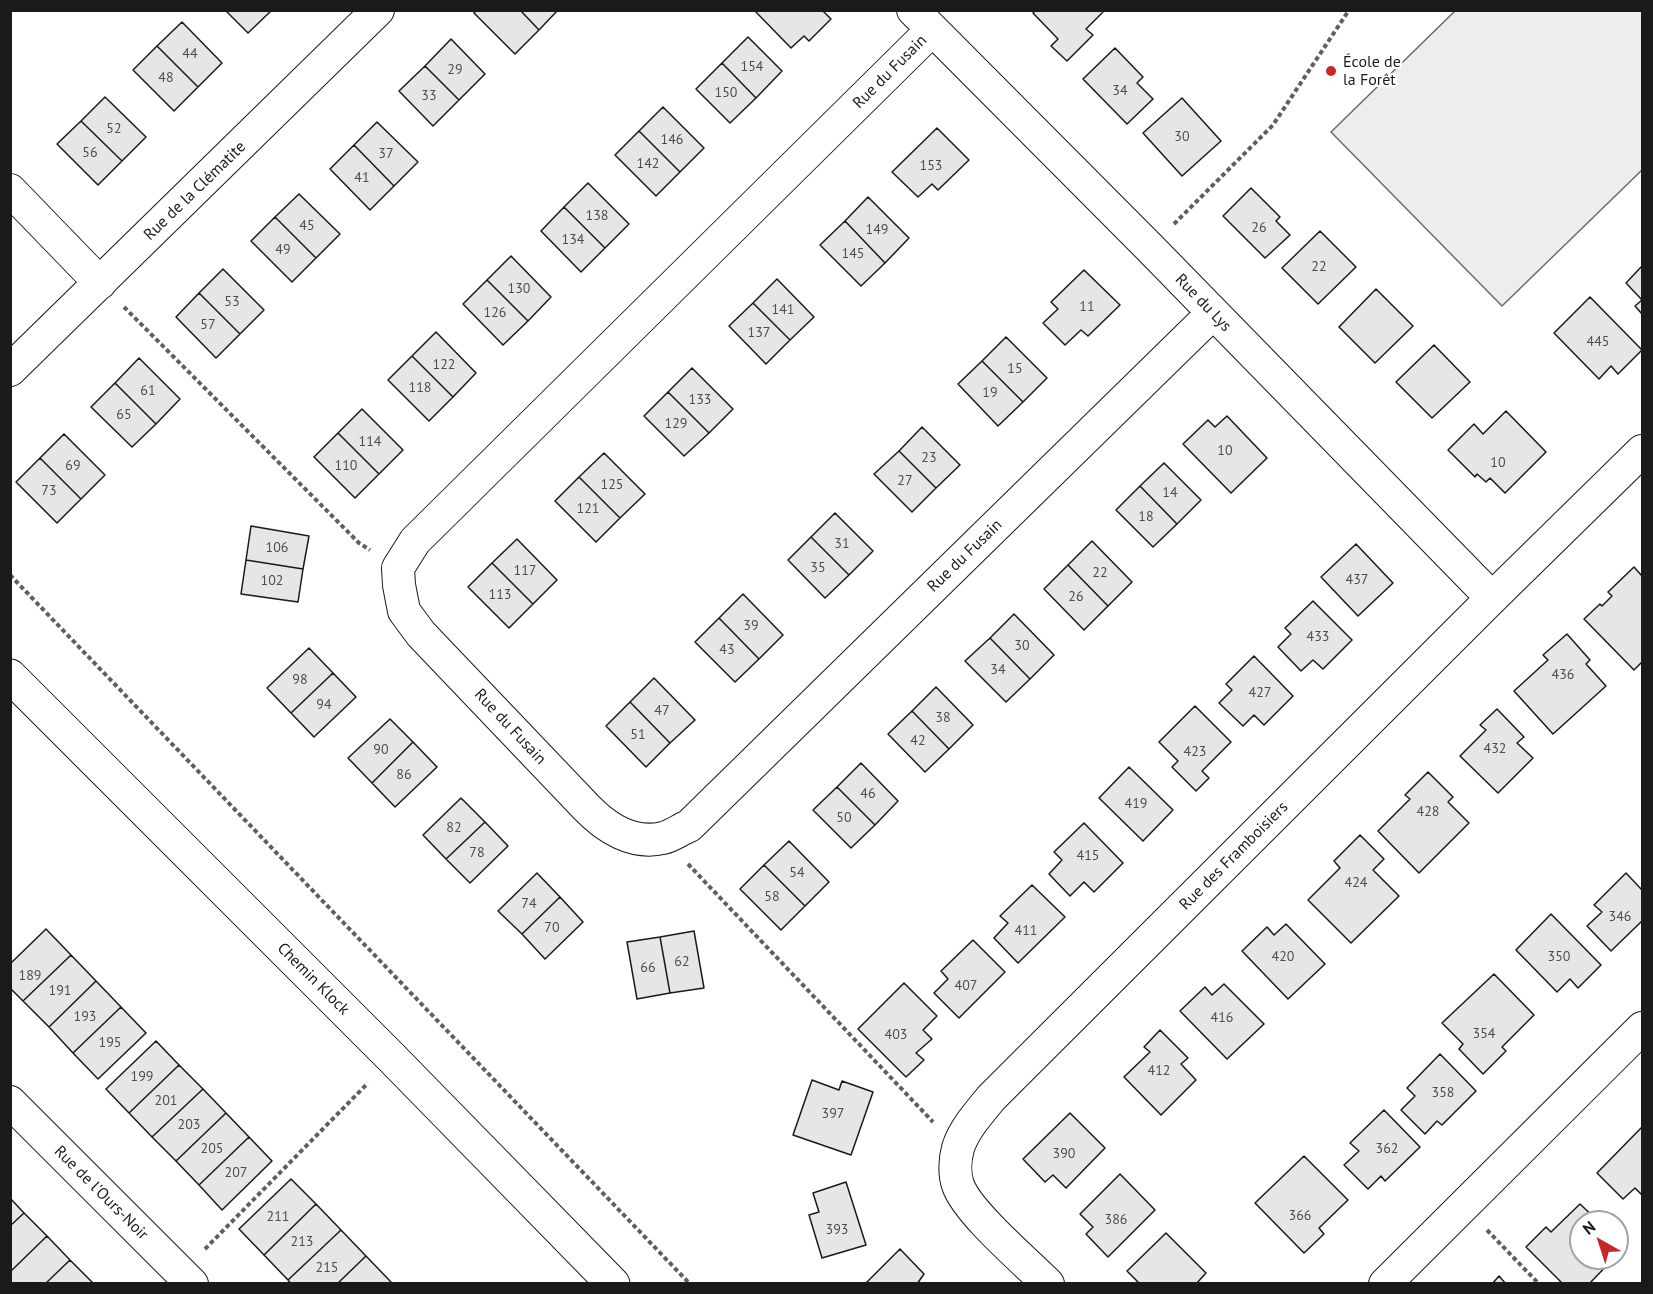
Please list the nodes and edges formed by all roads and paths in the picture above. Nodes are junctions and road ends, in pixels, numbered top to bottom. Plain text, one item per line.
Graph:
1 (378, 10) edge
2 (1349, 10) edge
3 (922, 20) edge
4 (10, 190) edge
5 (1150, 248) junction
6 (100, 284) junction
7 (1213, 313) junction
8 (10, 370) edge
9 (1642, 451) edge
10 (398, 568) junction
11 (10, 575) edge
12 (1492, 598) junction
13 (10, 676) edge
14 (663, 838) junction
15 (1642, 1028) edge
16 (393, 1059) junction
17 (10, 1102) edge
18 (958, 1148) junction
19 (1463, 1206) junction
20 (186, 1278) edge
21 (613, 1284) edge
22 (690, 1284) edge
23 (1048, 1284) edge
24 (1385, 1284) edge
25 (1539, 1284) edge

1 - 6 street, Rue de la Clématite
2 - 5 path
3 - 5 street, Rue du Lys
3 - 10 street, Rue du Fusain
4 - 6 street
5 - 7 street, Rue du Lys
6 - 8 street, Rue de la Clématite
6 - 10 path
7 - 12 street, Rue du Lys
7 - 14 street, Rue du Fusain
9 - 12 street, Rue des Framboisiers
10 - 14 street, Rue du Fusain
11 - 22 path
12 - 18 street, Rue des Framboisiers
13 - 16 main road, Chemin Klock
14 - 18 path
15 - 19 street
16 - 20 path
16 - 21 main road, Chemin Klock
17 - 20 street, Rue de l'Ours-Noir
18 - 23 street, Rue des Framboisiers
19 - 24 street
19 - 25 path

